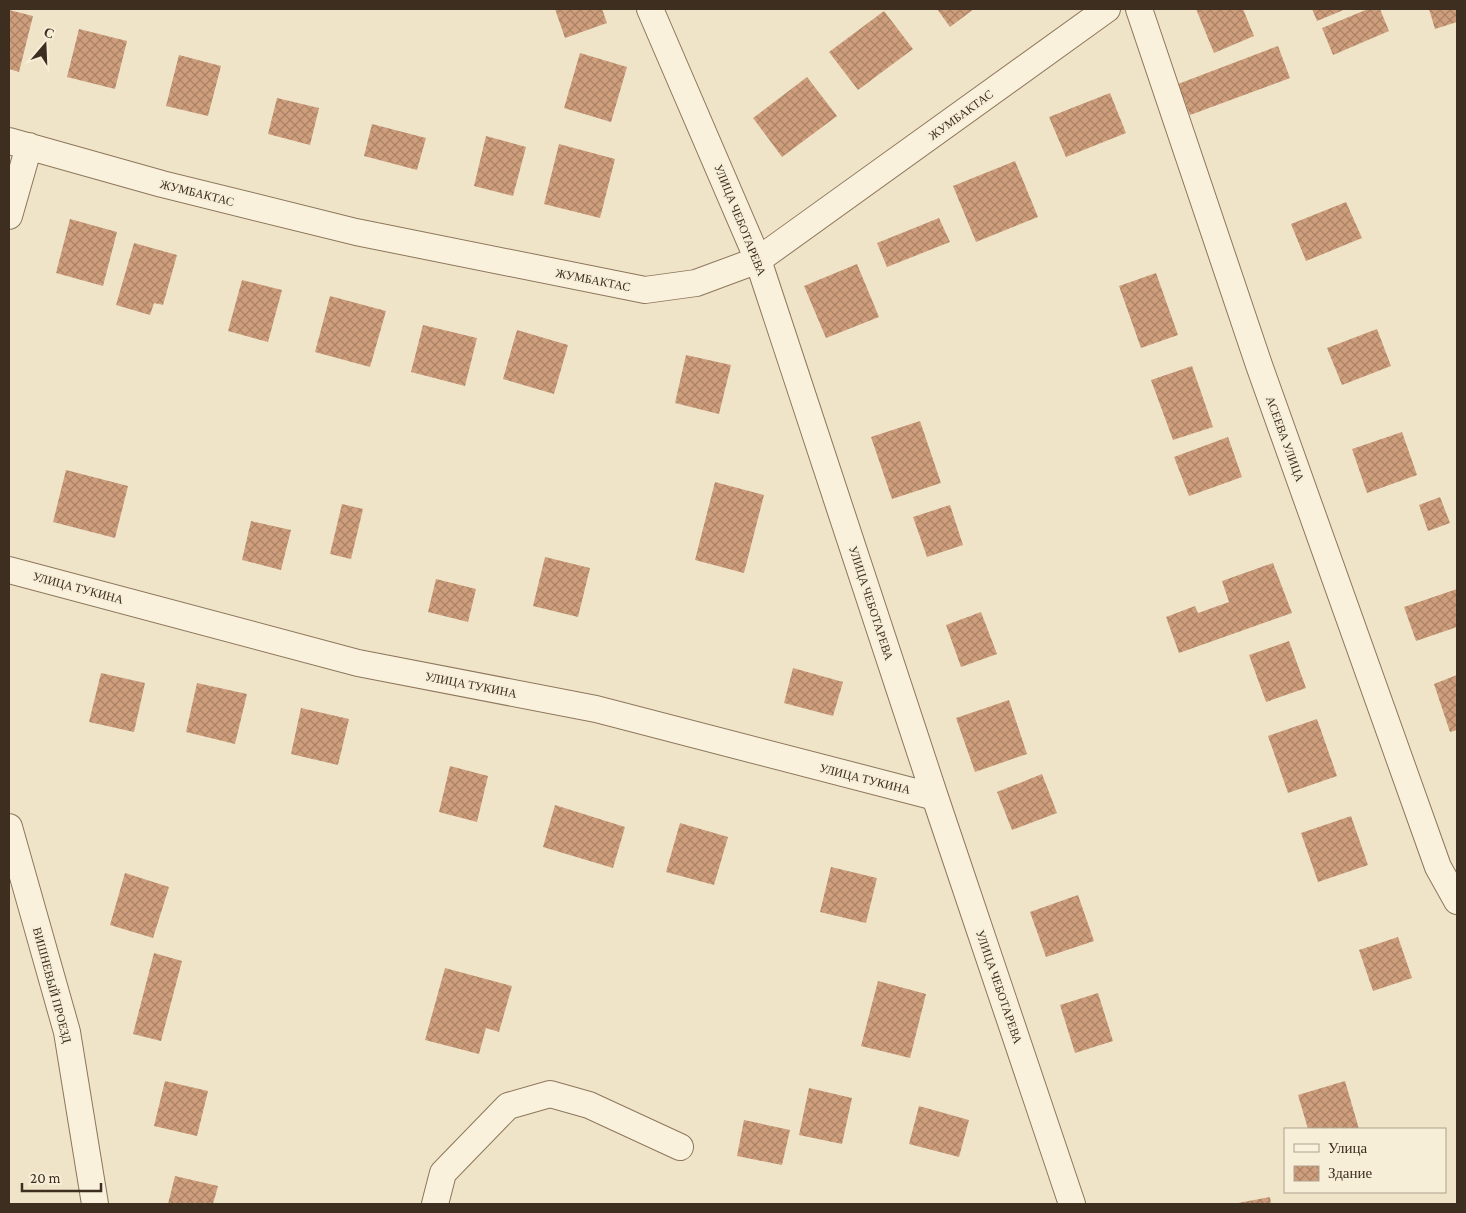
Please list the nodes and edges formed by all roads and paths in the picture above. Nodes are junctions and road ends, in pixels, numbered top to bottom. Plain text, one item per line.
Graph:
1 (650, 9) edge
2 (1107, 9) edge
3 (1139, 9) edge
4 (19, 143) edge
5 (9, 216) edge
6 (758, 260) junction
7 (9, 570) edge
8 (935, 797) junction
9 (9, 827) edge
10 (1457, 901) edge
11 (680, 1147) dead end
12 (95, 1204) edge
13 (435, 1204) edge
14 (1072, 1204) edge

1 - 6 street, УЛИЦА ЧЕБОТАРЕВА
2 - 6 street, ЖУМБАКТАС
3 - 10 street, АСЕЕВА УЛИЦА
4 - 5 street
4 - 6 street, ЖУМБАКТАС
6 - 8 street, УЛИЦА ЧЕБОТАРЕВА
7 - 8 street, УЛИЦА ТУКИНА
8 - 14 street, УЛИЦА ЧЕБОТАРЕВА
9 - 12 street, ВИШНЕВЫЙ ПРОЕЗД
11 - 13 street

